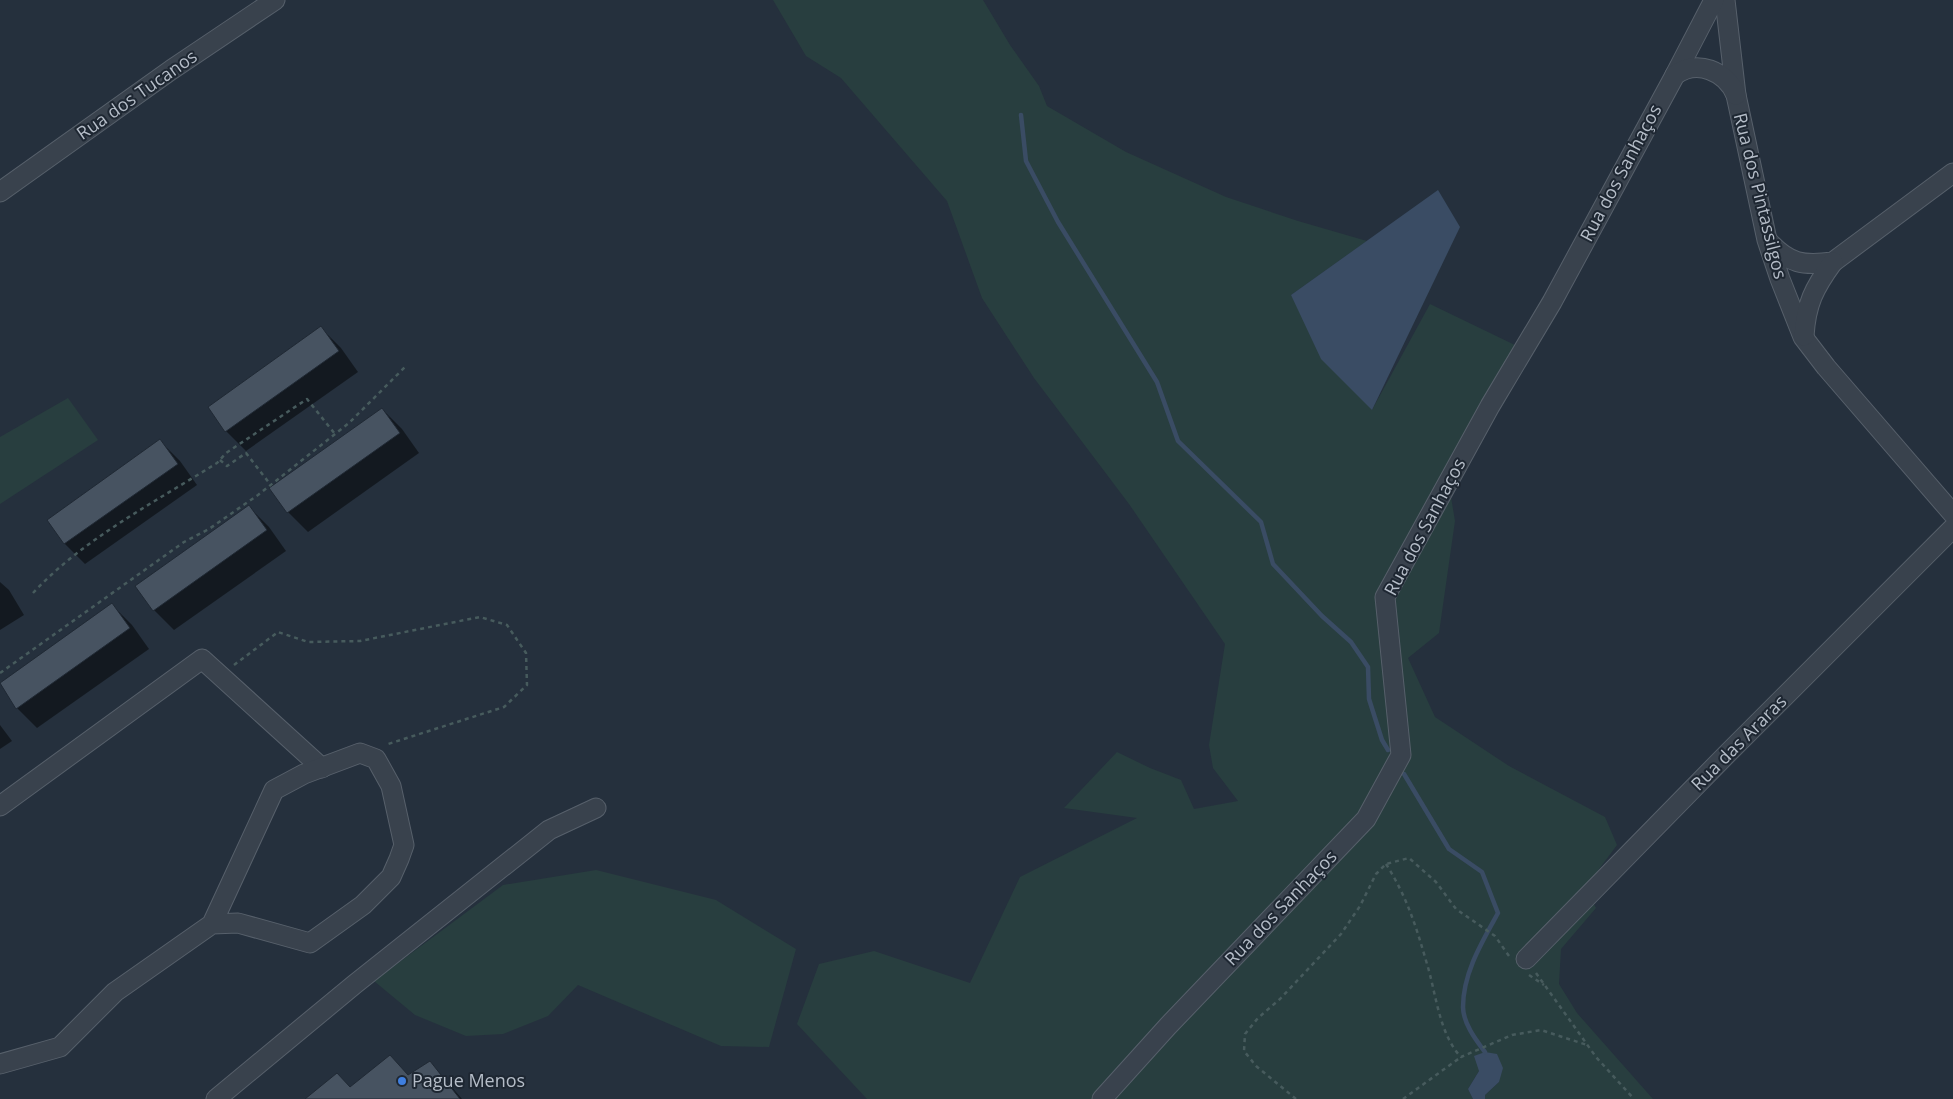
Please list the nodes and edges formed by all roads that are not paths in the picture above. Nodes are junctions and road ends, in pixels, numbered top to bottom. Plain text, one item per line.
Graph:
1 (275, 0) edge
2 (1714, 0) edge
3 (1725, 0) edge
4 (1675, 75) junction
5 (1736, 95) junction
6 (1953, 173) edge
7 (0, 192) edge
8 (1767, 240) junction
9 (1833, 262) junction
10 (1804, 337) junction
11 (1953, 514) edge
12 (1953, 528) edge
13 (322, 768) junction
14 (0, 806) edge
15 (596, 808) dead end
16 (212, 924) junction
17 (1526, 960) road end
18 (0, 1064) edge
19 (216, 1099) edge
20 (1102, 1099) edge

1 - 7 street, Rua dos Tucanos
2 - 4 street, Rua dos Sanhaços
3 - 5 street, Rua dos Pintassilgos
4 - 5 street
4 - 20 street, Rua dos Sanhaços
5 - 8 street, Rua dos Pintassilgos
6 - 9 street
8 - 9 street
8 - 10 street, Rua dos Pintassilgos
9 - 10 street
10 - 11 street, Rua dos Pintassilgos
12 - 17 street, Rua das Araras
13 - 14 street
13 - 16 street
13 - 16 street
15 - 19 street
16 - 18 street

